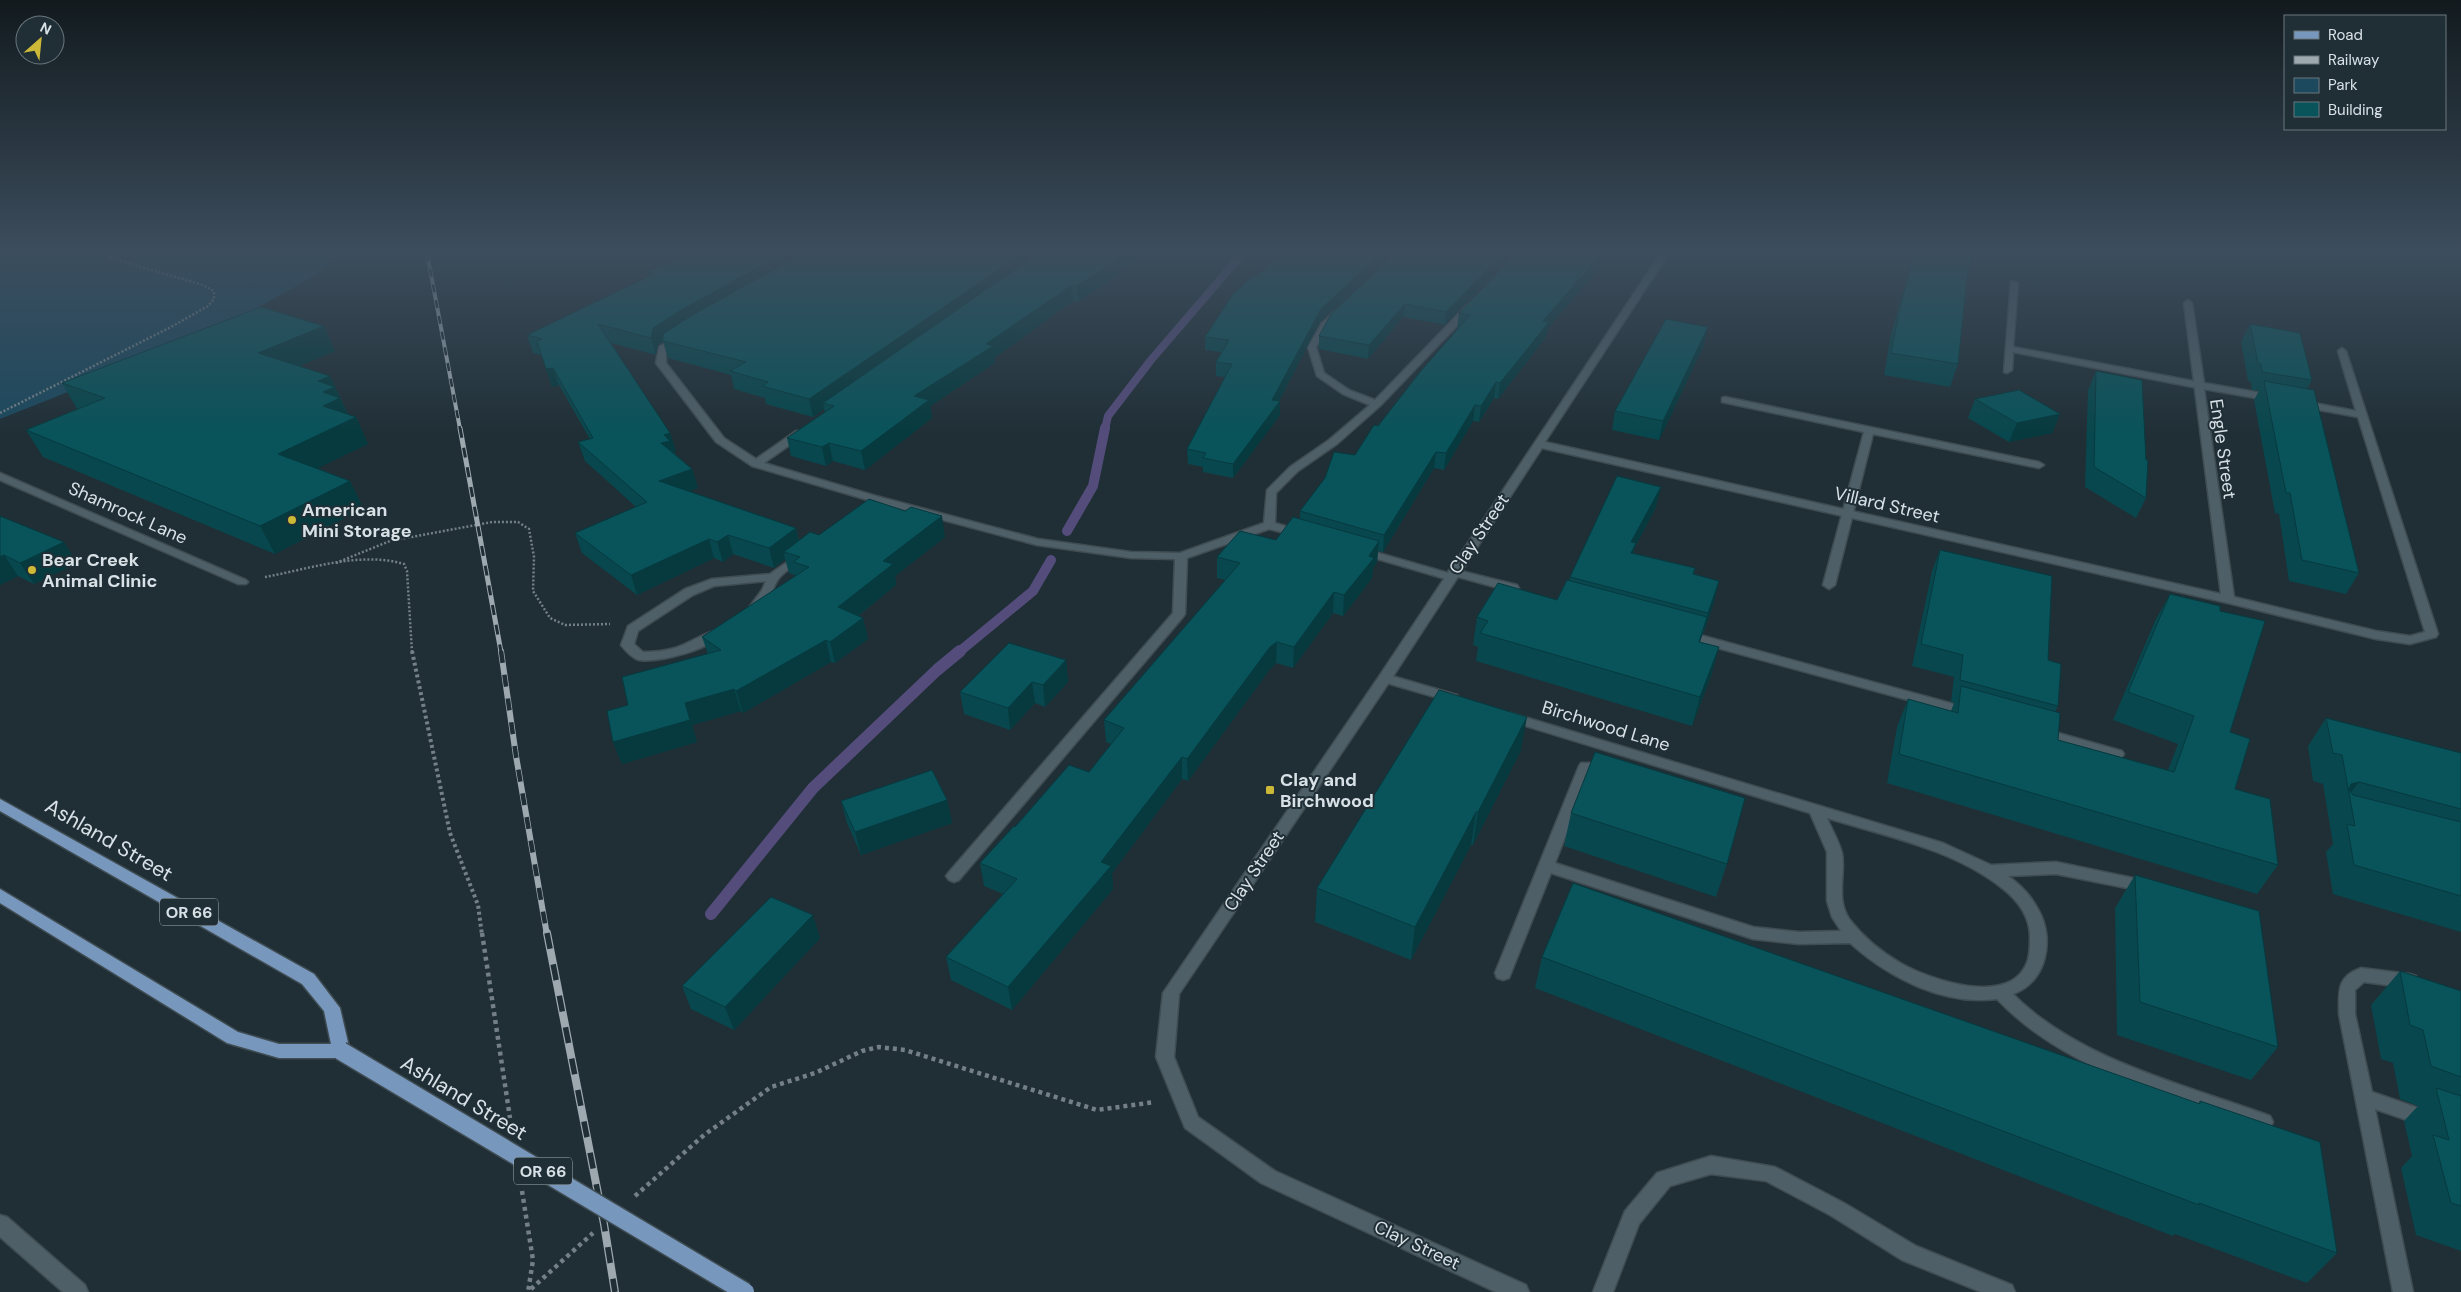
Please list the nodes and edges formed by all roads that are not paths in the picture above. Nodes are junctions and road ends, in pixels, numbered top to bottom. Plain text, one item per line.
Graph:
1 (1337, 313) edge
2 (1464, 313) edge
3 (1626, 313) edge
4 (2012, 313) edge
5 (2189, 313) edge
6 (683, 334) edge
7 (2009, 349) junction
8 (2342, 351) dead end
9 (2007, 370) dead end
10 (2198, 385) junction
11 (1725, 400) dead end
12 (1377, 404) junction
13 (2362, 414) junction
14 (805, 430) edge
15 (1869, 430) junction
16 (1539, 444) junction
17 (756, 464) junction
18 (2040, 465) dead end
19 (0, 476) edge
20 (872, 498) junction
21 (857, 510) edge
22 (1848, 514) junction
23 (1269, 525) junction
24 (1317, 538) edge
25 (1345, 546) edge
26 (811, 547) edge
27 (1181, 556) junction
28 (1452, 574) junction
29 (773, 577) junction
30 (242, 582) road end
31 (1829, 585) dead end
32 (1530, 593) edge
33 (2228, 599) junction
34 (1675, 632) edge
35 (1385, 678) junction
36 (1469, 704) edge
37 (1497, 712) edge
38 (1982, 717) edge
39 (2031, 730) edge
40 (2117, 754) edge
41 (1586, 766) dead end
42 (0, 804) edge
43 (1816, 810) junction
44 (1547, 866) junction
45 (1991, 872) junction
46 (954, 876) dead end
47 (2161, 890) edge
48 (0, 895) edge
49 (1852, 937) junction
50 (1503, 973) dead end
51 (2424, 984) edge
52 (2000, 991) junction
53 (341, 1051) junction
54 (2363, 1097) junction
55 (2264, 1122) edge
56 (2443, 1124) edge
57 (0, 1224) edge
58 (74, 1291) edge
59 (745, 1292) edge
60 (1520, 1292) edge
61 (1604, 1292) edge
62 (2005, 1292) edge
63 (2403, 1292) edge

1 - 12 street
2 - 12 street
3 - 16 street, Clay Street
4 - 7 street
5 - 10 street, Engle Street
6 - 17 street
7 - 9 street
7 - 10 street
8 - 13 street
10 - 13 street
10 - 33 street, Engle Street
11 - 15 street
12 - 23 street
13 - 33 street, Villard Street
14 - 17 street
15 - 18 street
15 - 22 street
16 - 22 street, Villard Street
16 - 28 street, Clay Street
17 - 20 street
19 - 30 street, Shamrock Lane
20 - 21 street
20 - 27 street
22 - 31 street
22 - 33 street, Villard Street
23 - 24 street
23 - 27 street
25 - 28 street
26 - 29 street
27 - 46 street
28 - 32 street
28 - 35 street, Clay Street
29 - 29 street
34 - 38 street
35 - 36 street
35 - 60 street, Clay Street
37 - 43 street, Birchwood Lane
39 - 40 street
41 - 44 street
42 - 53 main road, Ashland Street / OR 66
43 - 45 street, Birchwood Lane
43 - 49 street, Birchwood Lane
44 - 49 street
44 - 50 street
45 - 47 street
45 - 52 street, Birchwood Lane
48 - 53 main road
49 - 52 street, Birchwood Lane
51 - 54 street
52 - 55 street
53 - 59 main road, Ashland Street / OR 66, bridge
54 - 56 street
54 - 63 street
57 - 58 street
61 - 62 street

